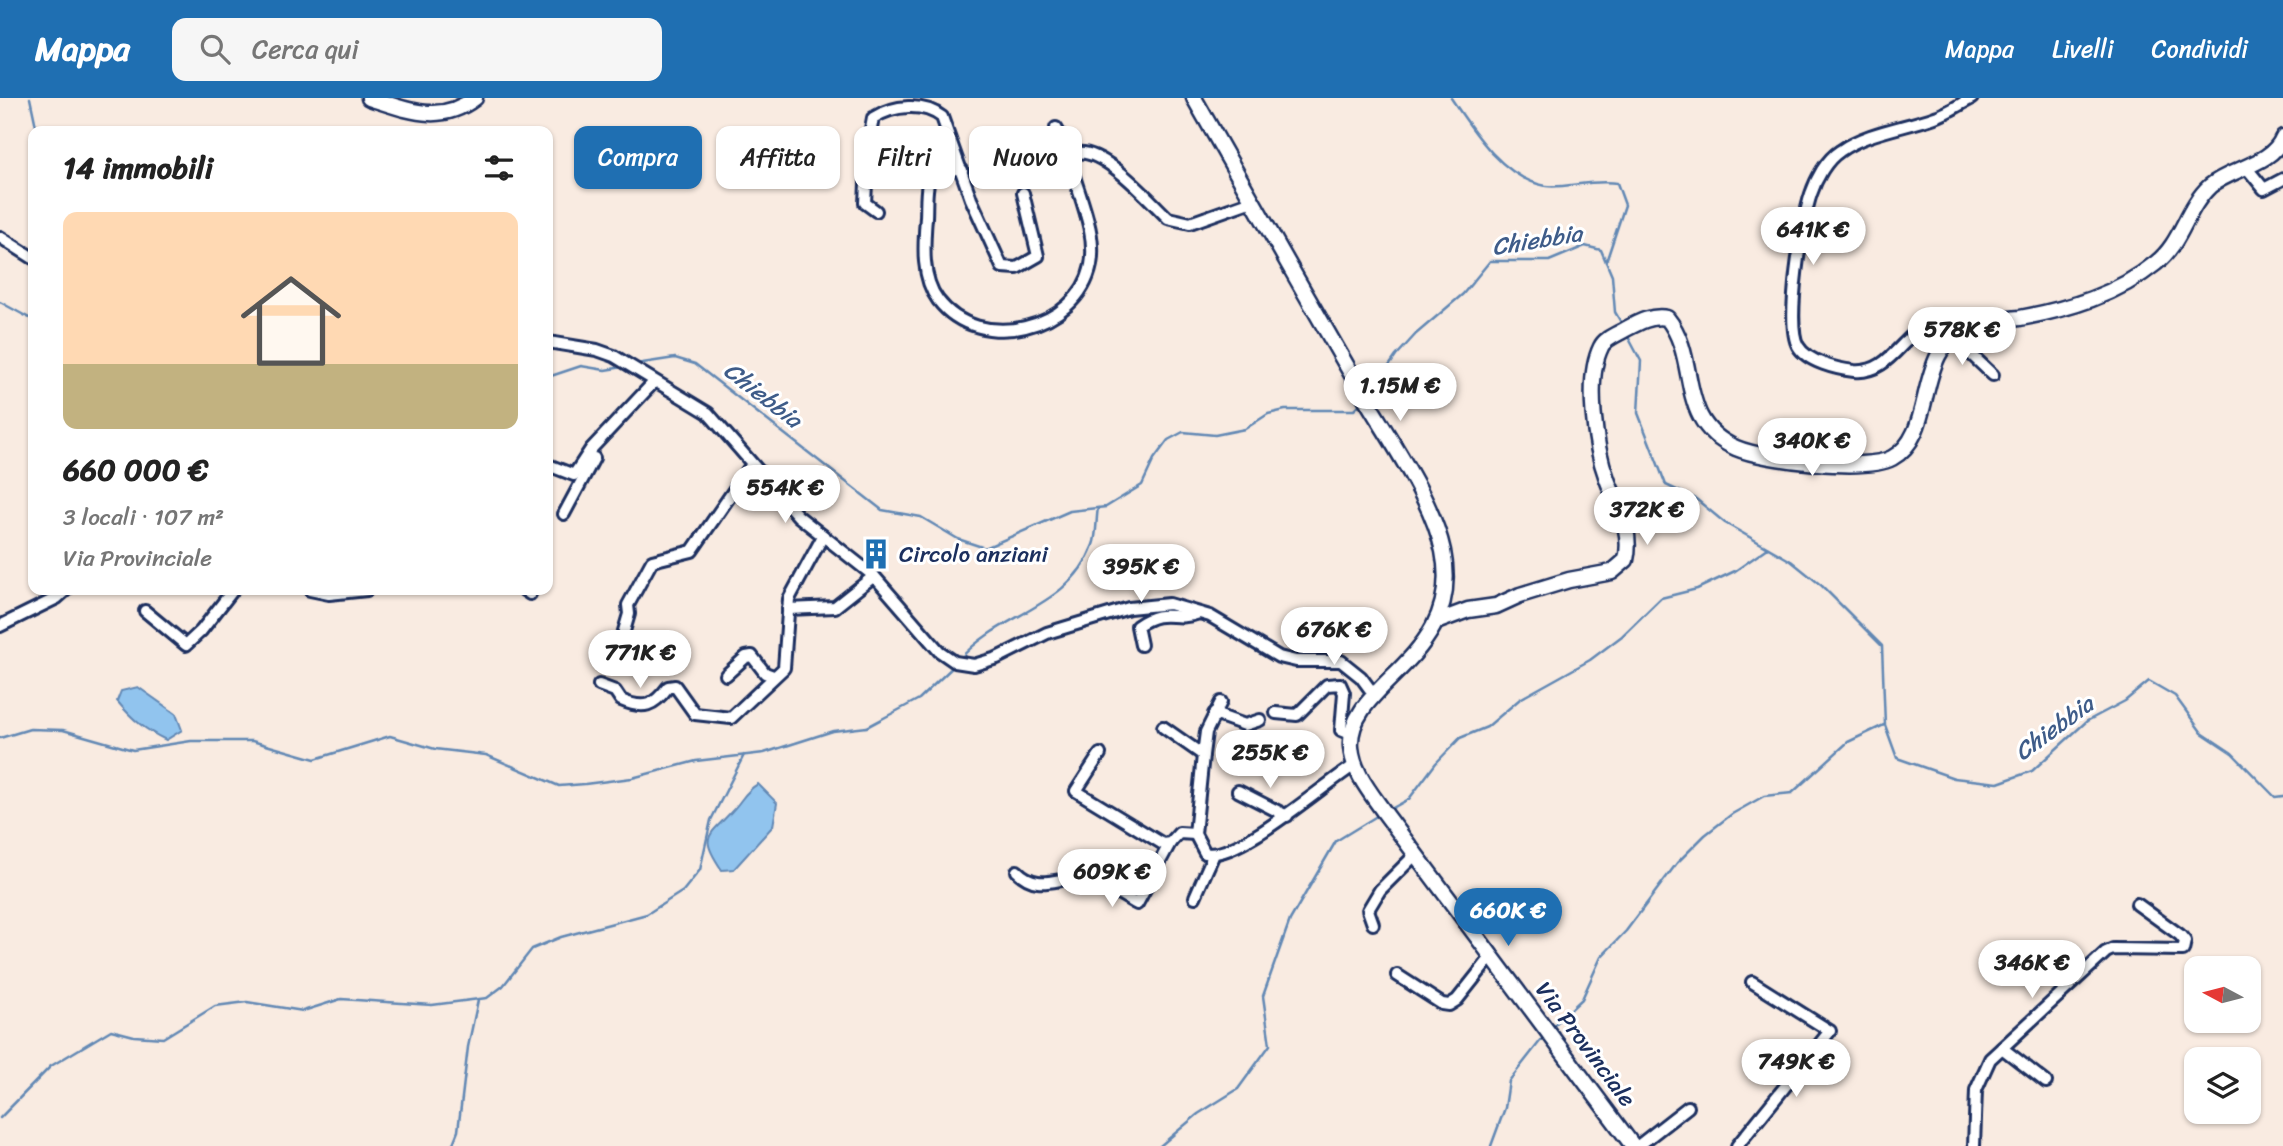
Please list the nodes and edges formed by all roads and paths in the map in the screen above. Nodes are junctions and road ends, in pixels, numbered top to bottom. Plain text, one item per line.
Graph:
1 (369, 98) edge
2 (475, 98) edge
3 (1194, 98) edge
4 (1972, 98) edge
5 (2283, 137) edge
6 (1082, 152) edge
7 (2246, 167) junction
8 (962, 170) junction
9 (2283, 179) edge
10 (1077, 189) edge
11 (1023, 193) dead end
12 (1252, 201) junction
13 (876, 211) dead end
14 (0, 237) edge
15 (28, 255) edge
16 (1970, 324) junction
17 (1953, 337) junction
18 (553, 343) edge
19 (1993, 375) dead end
20 (654, 382) junction
21 (605, 437) junction
22 (752, 464) junction
23 (553, 467) edge
24 (564, 514) dead end
25 (823, 536) junction
26 (874, 576) junction
27 (1444, 590) junction
28 (60, 595) edge
29 (229, 595) edge
30 (788, 609) junction
31 (1468, 610) junction
32 (145, 611) dead end
33 (1199, 612) junction
34 (1436, 622) junction
35 (0, 626) edge
36 (622, 638) dead end
37 (1141, 645) dead end
38 (726, 675) dead end
39 (773, 676) junction
40 (599, 685) dead end
41 (1375, 696) junction
42 (1221, 702) dead end
43 (1276, 713) dead end
44 (1214, 714) junction
45 (1260, 720) dead end
46 (1163, 727) dead end
47 (1351, 734) junction
48 (1100, 754) dead end
49 (1203, 755) junction
50 (1355, 765) junction
51 (1238, 791) dead end
52 (1287, 816) junction
53 (1195, 834) junction
54 (1170, 844) junction
55 (1416, 854) junction
56 (1213, 856) junction
57 (1017, 871) dead end
58 (1195, 897) dead end
59 (2137, 904) dead end
60 (1373, 924) dead end
61 (1492, 956) junction
62 (1396, 975) dead end
63 (1752, 982) dead end
64 (2002, 1048) junction
65 (2046, 1082) dead end
66 (1688, 1107) dead end
67 (1636, 1146) edge
68 (1737, 1146) edge
69 (1974, 1146) edge

1 - 2 street
3 - 12 street
4 - 16 street
5 - 7 street
6 - 12 street
7 - 9 street
7 - 16 street
8 - 10 street
8 - 11 street
8 - 13 street
12 - 27 street
14 - 15 street
16 - 17 street
17 - 19 street
17 - 31 street
18 - 20 street
20 - 21 street
20 - 22 street
21 - 23 street
21 - 24 street
22 - 25 street
22 - 36 street
25 - 26 street
25 - 30 street
26 - 30 street
26 - 33 street
27 - 31 street
27 - 34 street
28 - 35 street
29 - 32 street
30 - 39 street
31 - 34 street
33 - 37 street
33 - 41 street
34 - 41 street
38 - 39 street
39 - 40 street
41 - 47 street
42 - 44 street
43 - 47 street
44 - 45 street
44 - 49 street
46 - 49 street
47 - 50 street
48 - 54 street
49 - 53 street
50 - 52 street
50 - 55 street, Via Provinciale
51 - 52 street
52 - 56 street
53 - 54 street
53 - 56 street
54 - 57 street
55 - 60 street
55 - 61 street, Via Provinciale
56 - 58 street
59 - 64 street
61 - 62 street
61 - 67 street, Via Provinciale
63 - 68 street
64 - 65 street
64 - 69 street
66 - 67 street

